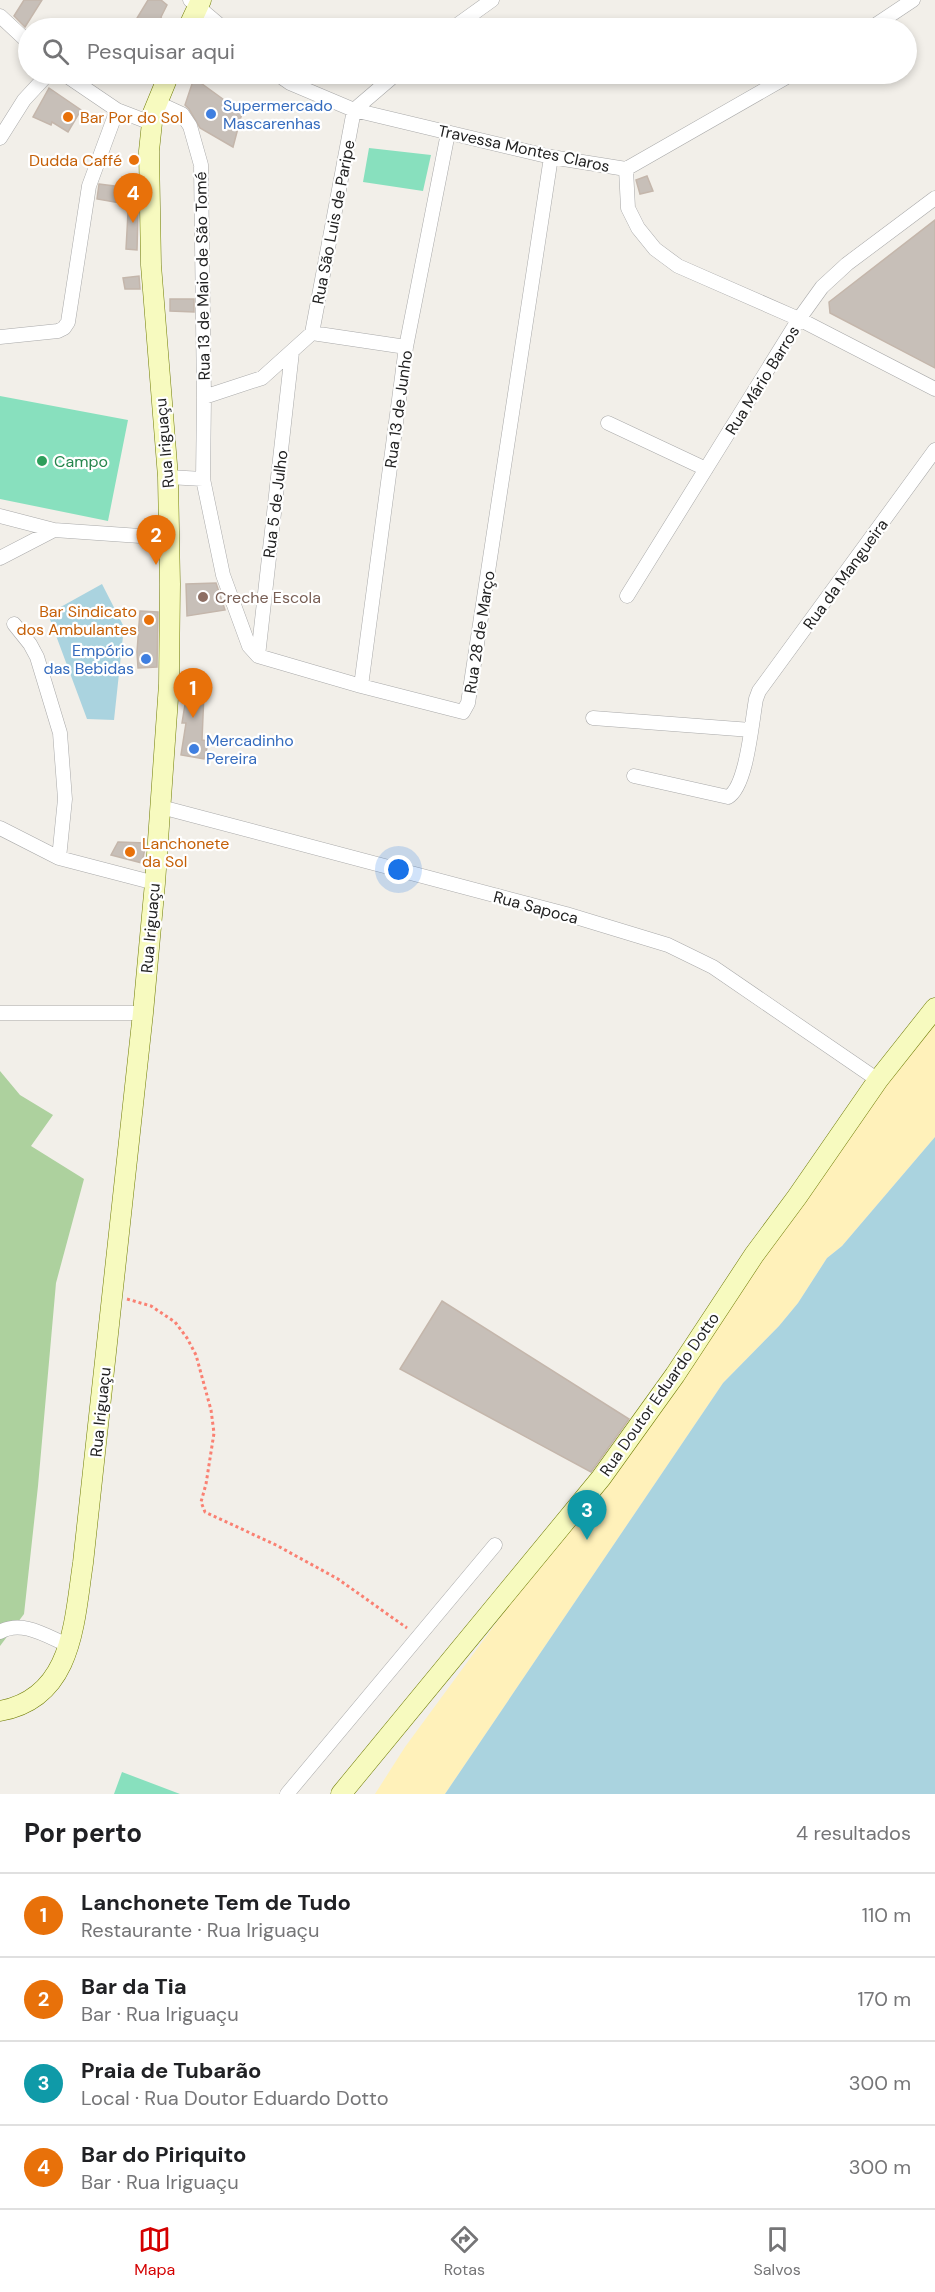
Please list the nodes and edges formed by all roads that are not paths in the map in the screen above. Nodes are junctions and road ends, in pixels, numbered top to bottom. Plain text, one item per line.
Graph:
1 (492, 0) edge
2 (913, 0) edge
3 (196, 2) edge
4 (0, 16) edge
5 (191, 18) edge
6 (213, 18) edge
7 (467, 18) edge
8 (886, 18) edge
9 (18, 33) edge
10 (39, 84) edge
11 (79, 84) edge
12 (164, 84) edge
13 (292, 84) edge
14 (384, 84) edge
15 (775, 84) edge
16 (156, 102) junction
17 (117, 110) junction
18 (354, 110) junction
19 (151, 123) junction
20 (448, 134) junction
21 (0, 138) edge
22 (551, 157) junction
23 (626, 169) junction
24 (935, 198) edge
25 (799, 319) junction
26 (312, 333) junction
27 (0, 337) edge
28 (406, 347) junction
29 (292, 352) junction
30 (935, 389) edge
31 (204, 397) junction
32 (608, 423) dead end
33 (935, 450) edge
34 (706, 469) junction
35 (168, 477) junction
36 (203, 478) junction
37 (0, 516) edge
38 (54, 530) junction
39 (169, 538) junction
40 (0, 558) edge
41 (627, 596) dead end
42 (14, 624) dead end
43 (258, 656) junction
44 (361, 686) junction
45 (593, 717) dead end
46 (751, 730) junction
47 (634, 776) dead end
48 (161, 807) junction
49 (0, 828) edge
50 (59, 858) junction
51 (155, 883) junction
52 (935, 1008) edge
53 (0, 1013) edge
54 (143, 1013) junction
55 (878, 1080) junction
56 (495, 1545) dead end
57 (0, 1632) edge
58 (70, 1646) junction
59 (0, 1711) edge
60 (287, 1794) edge
61 (341, 1794) edge

1 - 7 street
2 - 8 street
3 - 5 main road
3 - 6 street
4 - 9 street
10 - 21 street
11 - 17 street
12 - 16 main road, Rua Iriguaçu
13 - 18 street, Travessa Montes Claros
14 - 18 street
15 - 23 street, Travessa Montes Claros
16 - 19 main road, Rua Iriguaçu
16 - 31 street, Rua 13 de Maio de São Tomé
17 - 19 street
17 - 27 street
18 - 20 street, Travessa Montes Claros
18 - 26 street, Rua São Luis de Paripe
19 - 35 main road, Rua Iriguaçu
20 - 22 street, Travessa Montes Claros
20 - 28 street, Rua 13 de Junho
22 - 23 street, Travessa Montes Claros
22 - 44 street, Rua 28 de Março
23 - 25 street
24 - 25 street, Rua Mário Barros
25 - 30 street
25 - 34 street, Rua Mário Barros
26 - 28 street
26 - 29 street, Rua 13 de Maio de São Tomé
28 - 44 street, Rua 13 de Junho
29 - 31 street, Rua 13 de Maio de São Tomé
29 - 43 street, Rua 5 de Julho
31 - 36 street, Rua 13 de Maio de São Tomé
32 - 34 street
33 - 46 street, Rua da Mangueira
34 - 41 street, Rua Mário Barros
35 - 36 street
35 - 39 main road, Rua Iriguaçu
36 - 43 street
37 - 38 street
38 - 39 street
38 - 40 street
39 - 48 main road, Rua Iriguaçu
42 - 50 street
43 - 44 street, Rua 28 de Março
45 - 46 street
46 - 47 street
48 - 51 main road, Rua Iriguaçu
48 - 55 street, Rua Sapoca
49 - 50 street
50 - 51 street
51 - 54 main road, Rua Iriguaçu
52 - 55 main road, Rua Doutor Eduardo Dotto
53 - 54 street
54 - 58 main road, Rua Iriguaçu
55 - 61 main road, Rua Doutor Eduardo Dotto
56 - 60 street
57 - 58 street
58 - 59 main road, Rua Iriguaçu

